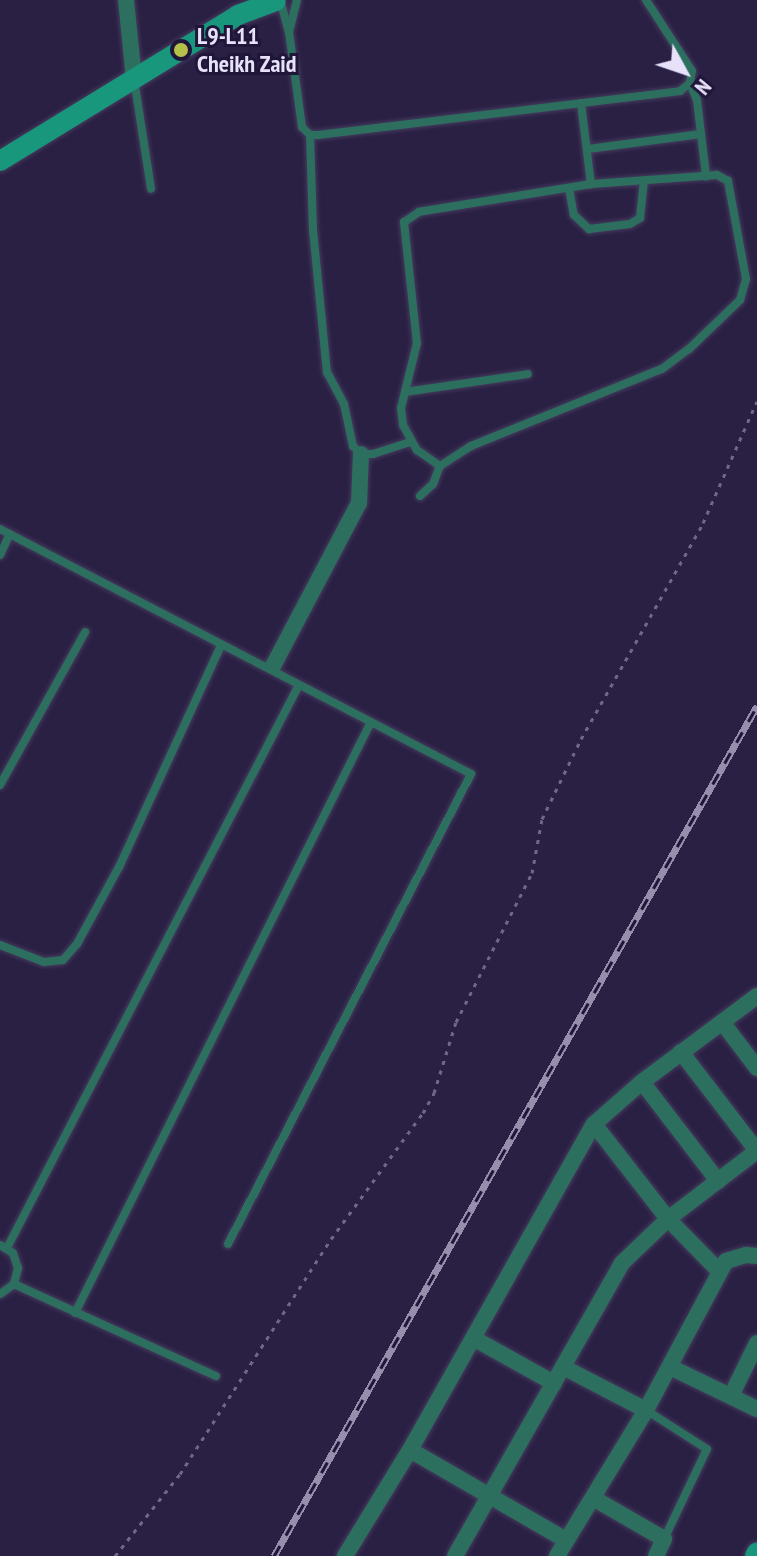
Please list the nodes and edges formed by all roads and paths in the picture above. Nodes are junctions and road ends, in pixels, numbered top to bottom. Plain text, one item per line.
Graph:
1 (126, 0) edge
2 (253, 0) edge
3 (646, 0) edge
4 (284, 1) edge
5 (238, 15) junction
6 (289, 32) junction
7 (134, 79) junction
8 (690, 83) junction
9 (581, 103) junction
10 (701, 134) junction
11 (310, 135) junction
12 (588, 149) junction
13 (0, 161) edge
14 (706, 176) junction
15 (644, 180) junction
16 (591, 184) junction
17 (569, 188) junction
18 (151, 189) dead end
19 (528, 374) dead end
20 (405, 392) junction
21 (757, 401) edge
22 (410, 442) junction
23 (361, 454) junction
24 (440, 466) junction
25 (420, 496) dead end
26 (0, 529) edge
27 (10, 534) junction
28 (0, 555) edge
29 (85, 632) dead end
30 (221, 645) junction
31 (273, 666) dead end
32 (299, 685) junction
33 (371, 722) junction
34 (0, 785) edge
35 (0, 945) edge
36 (757, 996) edge
37 (722, 1022) junction
38 (681, 1052) junction
39 (757, 1068) edge
40 (642, 1082) junction
41 (594, 1124) junction
42 (718, 1181) junction
43 (668, 1219) junction
44 (228, 1244) dead end
45 (3, 1246) edge
46 (757, 1256) edge
47 (720, 1272) junction
48 (14, 1284) junction
49 (0, 1294) edge
50 (75, 1313) junction
51 (473, 1338) junction
52 (757, 1343) edge
53 (563, 1367) junction
54 (670, 1367) junction
55 (216, 1376) dead end
56 (554, 1383) junction
57 (731, 1396) junction
58 (757, 1409) edge
59 (646, 1410) junction
60 (410, 1450) junction
61 (487, 1496) junction
62 (593, 1498) junction
63 (664, 1539) junction
64 (566, 1540) junction
65 (348, 1555) edge
66 (115, 1556) edge
67 (455, 1556) edge
68 (557, 1556) edge
69 (656, 1556) edge

1 - 7 street
2 - 5 main road
3 - 8 lane
4 - 5 main road
4 - 6 lane
4 - 6 lane
5 - 7 main road
6 - 11 lane
7 - 13 main road
7 - 18 lane
8 - 9 lane
8 - 10 lane
9 - 11 lane
9 - 12 lane
10 - 12 lane
10 - 14 lane
11 - 23 lane
12 - 16 lane
14 - 15 lane
14 - 24 lane
15 - 16 lane
15 - 17 lane
16 - 17 lane
17 - 20 lane
19 - 20 lane
20 - 22 lane
21 - 66 path
22 - 23 lane
22 - 24 lane
23 - 31 street
24 - 25 lane
26 - 27 lane
27 - 28 lane
27 - 30 lane
29 - 34 lane
30 - 32 lane
30 - 35 lane
32 - 33 lane
32 - 45 lane
33 - 44 lane
33 - 50 lane
36 - 37 street
37 - 38 street
37 - 39 street
38 - 40 street
38 - 42 street
40 - 41 street
40 - 42 street
41 - 43 street
41 - 51 street
42 - 43 street
43 - 47 street
43 - 53 street
45 - 48 lane
46 - 47 street
47 - 54 street
48 - 49 lane
48 - 50 lane
50 - 55 lane
51 - 56 street
51 - 60 street
52 - 57 street
53 - 56 street
53 - 59 street
54 - 57 street
54 - 59 street
56 - 61 street
57 - 58 street
59 - 62 street
59 - 63 lane
60 - 61 street
60 - 65 street
61 - 64 street
61 - 67 street
62 - 63 street
62 - 64 street
63 - 69 street
64 - 68 street

